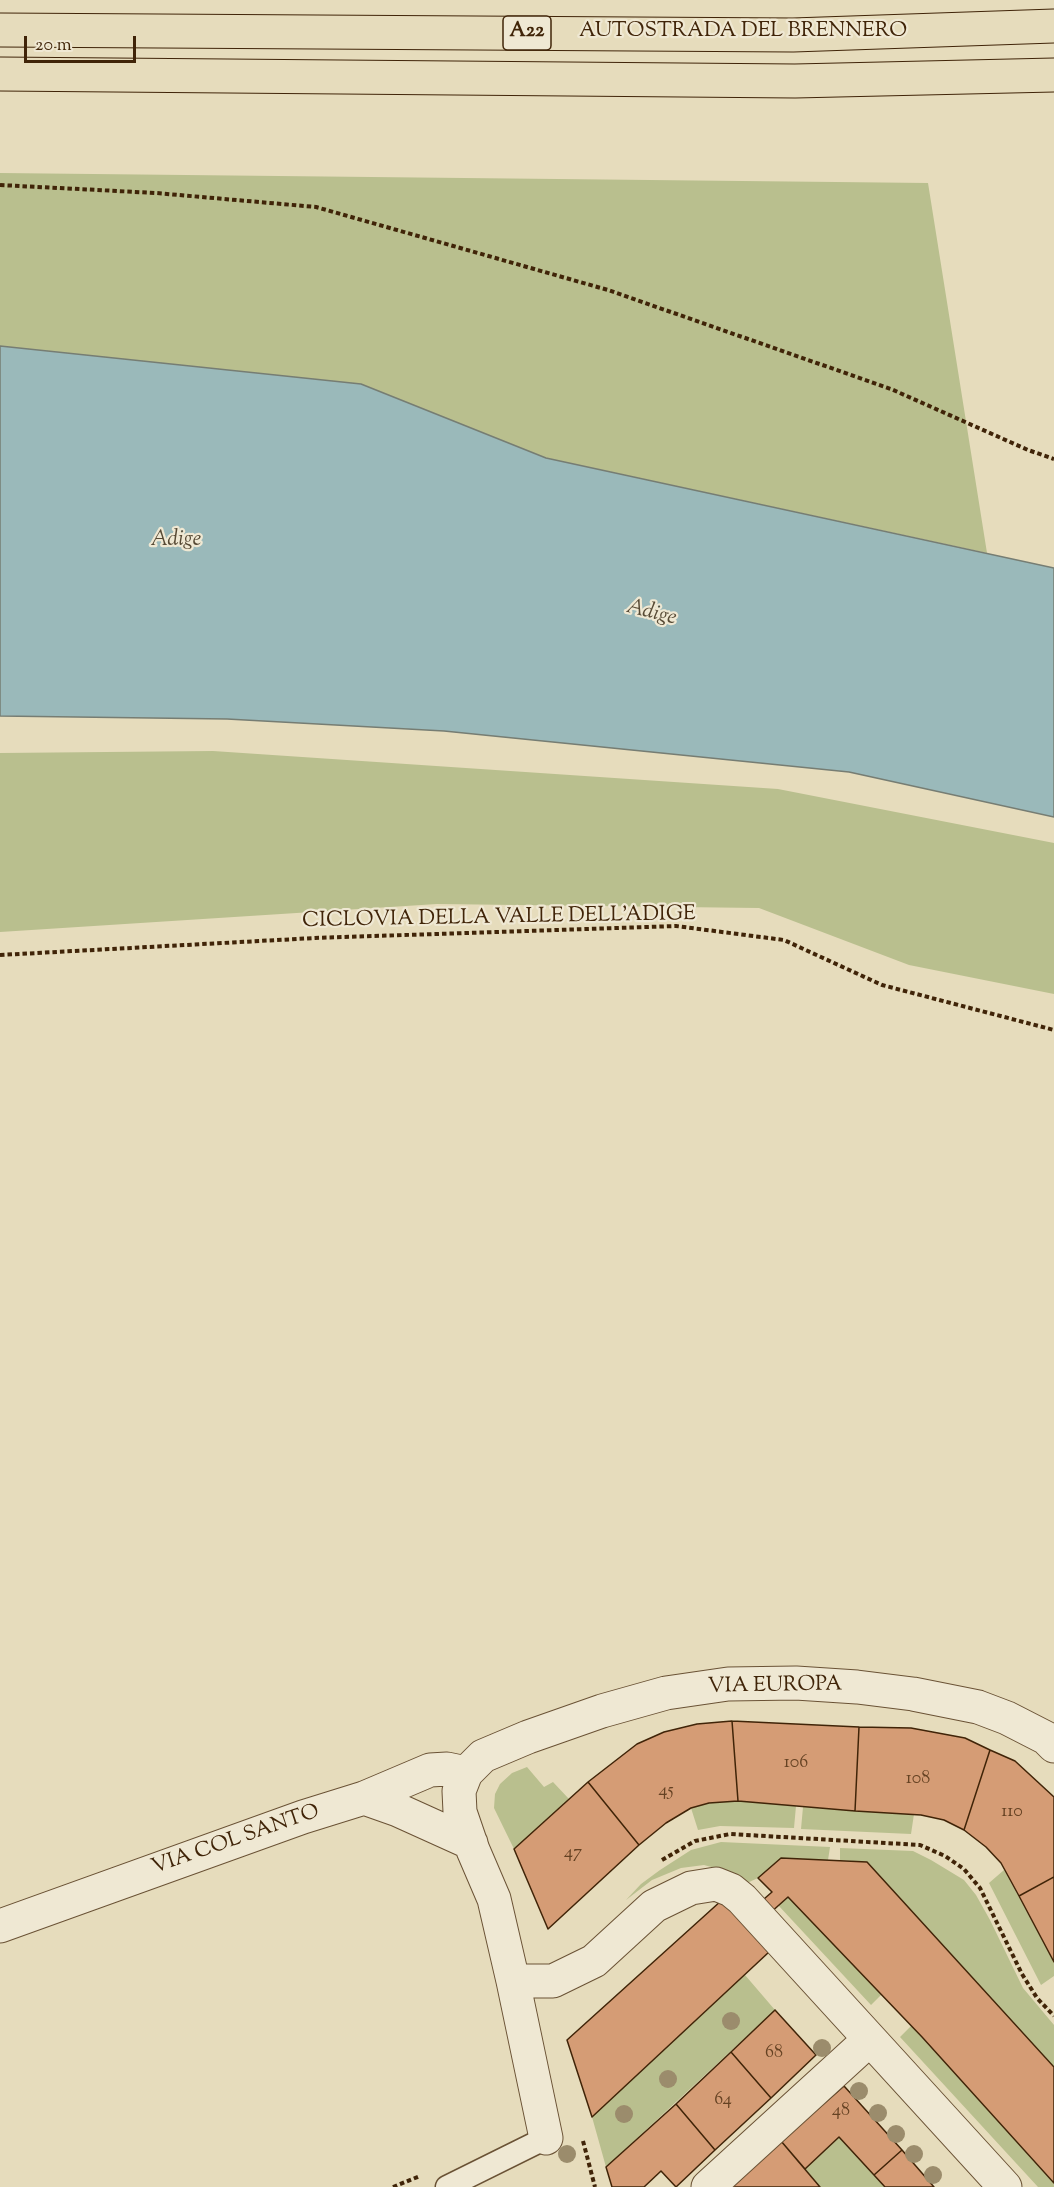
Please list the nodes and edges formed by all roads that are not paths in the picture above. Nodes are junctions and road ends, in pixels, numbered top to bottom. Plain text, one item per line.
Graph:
1 (1054, 26) edge
2 (0, 30) edge
3 (0, 74) edge
4 (1054, 75) edge
5 (1054, 1746) edge
6 (466, 1773) junction
7 (364, 1798) junction
8 (471, 1843) junction
9 (0, 1926) edge
10 (513, 1981) junction
11 (869, 2040) junction
12 (546, 2138) joint
13 (447, 2187) edge
14 (708, 2187) edge
15 (1005, 2187) edge

1 - 2 highway, AUTOSTRADA DEL BRENNERO / A22
3 - 4 highway, A22
5 - 6 street, VIA EUROPA
6 - 7 street, VIA COL SANTO
6 - 8 street
7 - 8 street
7 - 9 street, VIA COL SANTO
8 - 10 street
10 - 11 street
10 - 12 street
11 - 14 street
11 - 15 street
12 - 13 lane

